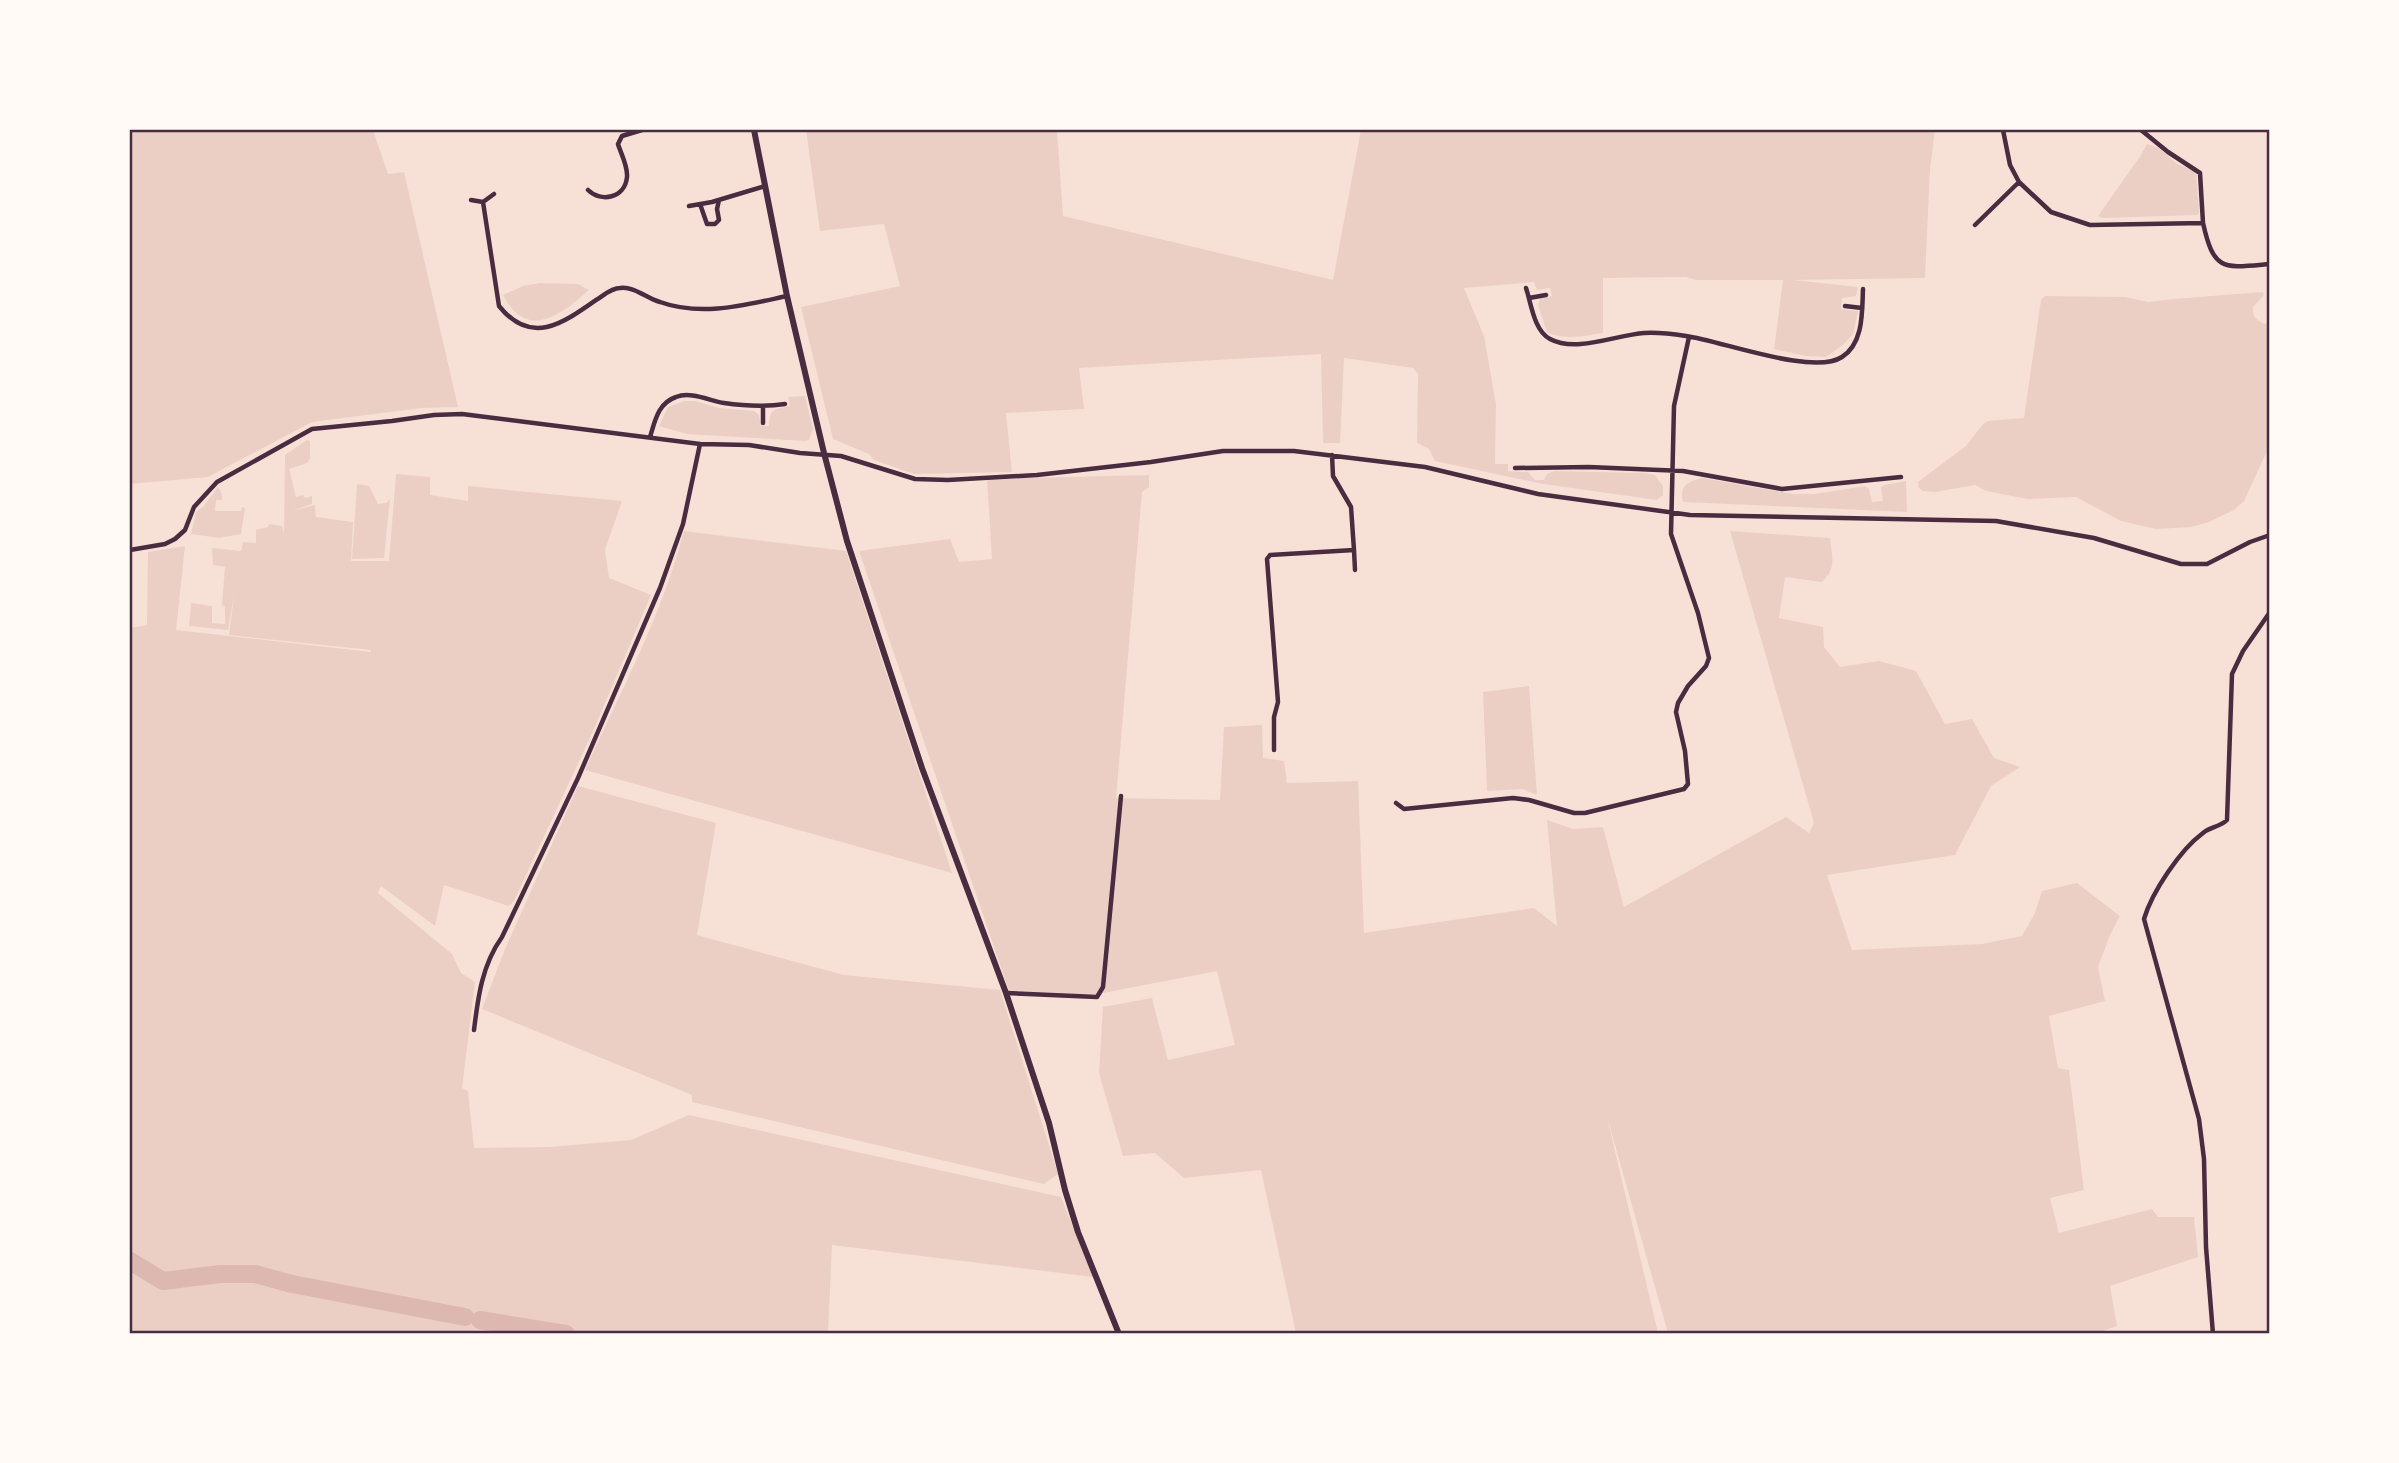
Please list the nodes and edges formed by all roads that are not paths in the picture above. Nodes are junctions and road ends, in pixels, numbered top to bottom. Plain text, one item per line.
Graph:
1 (642, 130) edge
2 (754, 130) edge
3 (2003, 130) edge
4 (2141, 130) edge
5 (2018, 182) junction
6 (766, 186) junction
7 (588, 190) dead end
8 (494, 194) dead end
9 (471, 200) dead end
10 (719, 200) junction
11 (483, 202) junction
12 (700, 204) junction
13 (688, 206) dead end
14 (2203, 222) junction
15 (1975, 225) dead end
16 (2270, 264) edge
17 (1526, 288) dead end
18 (1863, 289) dead end
19 (1546, 295) dead end
20 (787, 296) junction
21 (1529, 298) junction
22 (1844, 306) dead end
23 (1862, 308) junction
24 (1689, 337) junction
25 (785, 404) dead end
26 (763, 407) junction
27 (763, 423) dead end
28 (650, 437) junction
29 (701, 443) junction
30 (824, 453) junction
31 (1332, 455) junction
32 (1515, 468) dead end
33 (1673, 471) junction
34 (1901, 477) dead end
35 (1670, 513) junction
36 (2270, 535) edge
37 (130, 550) edge
38 (1354, 550) junction
39 (1355, 570) dead end
40 (2270, 612) edge
41 (1274, 750) dead end
42 (1121, 796) dead end
43 (1396, 803) dead end
44 (1006, 993) junction
45 (474, 1030) dead end
46 (1119, 1334) edge
47 (2213, 1334) edge

1 - 7 street
2 - 6 street
3 - 5 street
4 - 14 street
5 - 14 street
5 - 15 street
6 - 10 street
6 - 20 street
8 - 11 street
9 - 11 street
10 - 12 street
10 - 12 street
11 - 20 street
12 - 13 street
14 - 16 street
17 - 21 street
18 - 23 street
19 - 21 street
20 - 30 street
21 - 24 street
22 - 23 street
23 - 24 street
24 - 33 street
25 - 26 street
26 - 27 street
26 - 28 street
28 - 29 street
28 - 37 street
29 - 30 street
29 - 45 street
30 - 31 street
30 - 44 street
31 - 35 street
31 - 38 street
32 - 33 street
33 - 34 street
33 - 35 street
35 - 36 street
35 - 43 street
38 - 39 street
38 - 41 street
40 - 47 street
42 - 44 street
44 - 46 street

